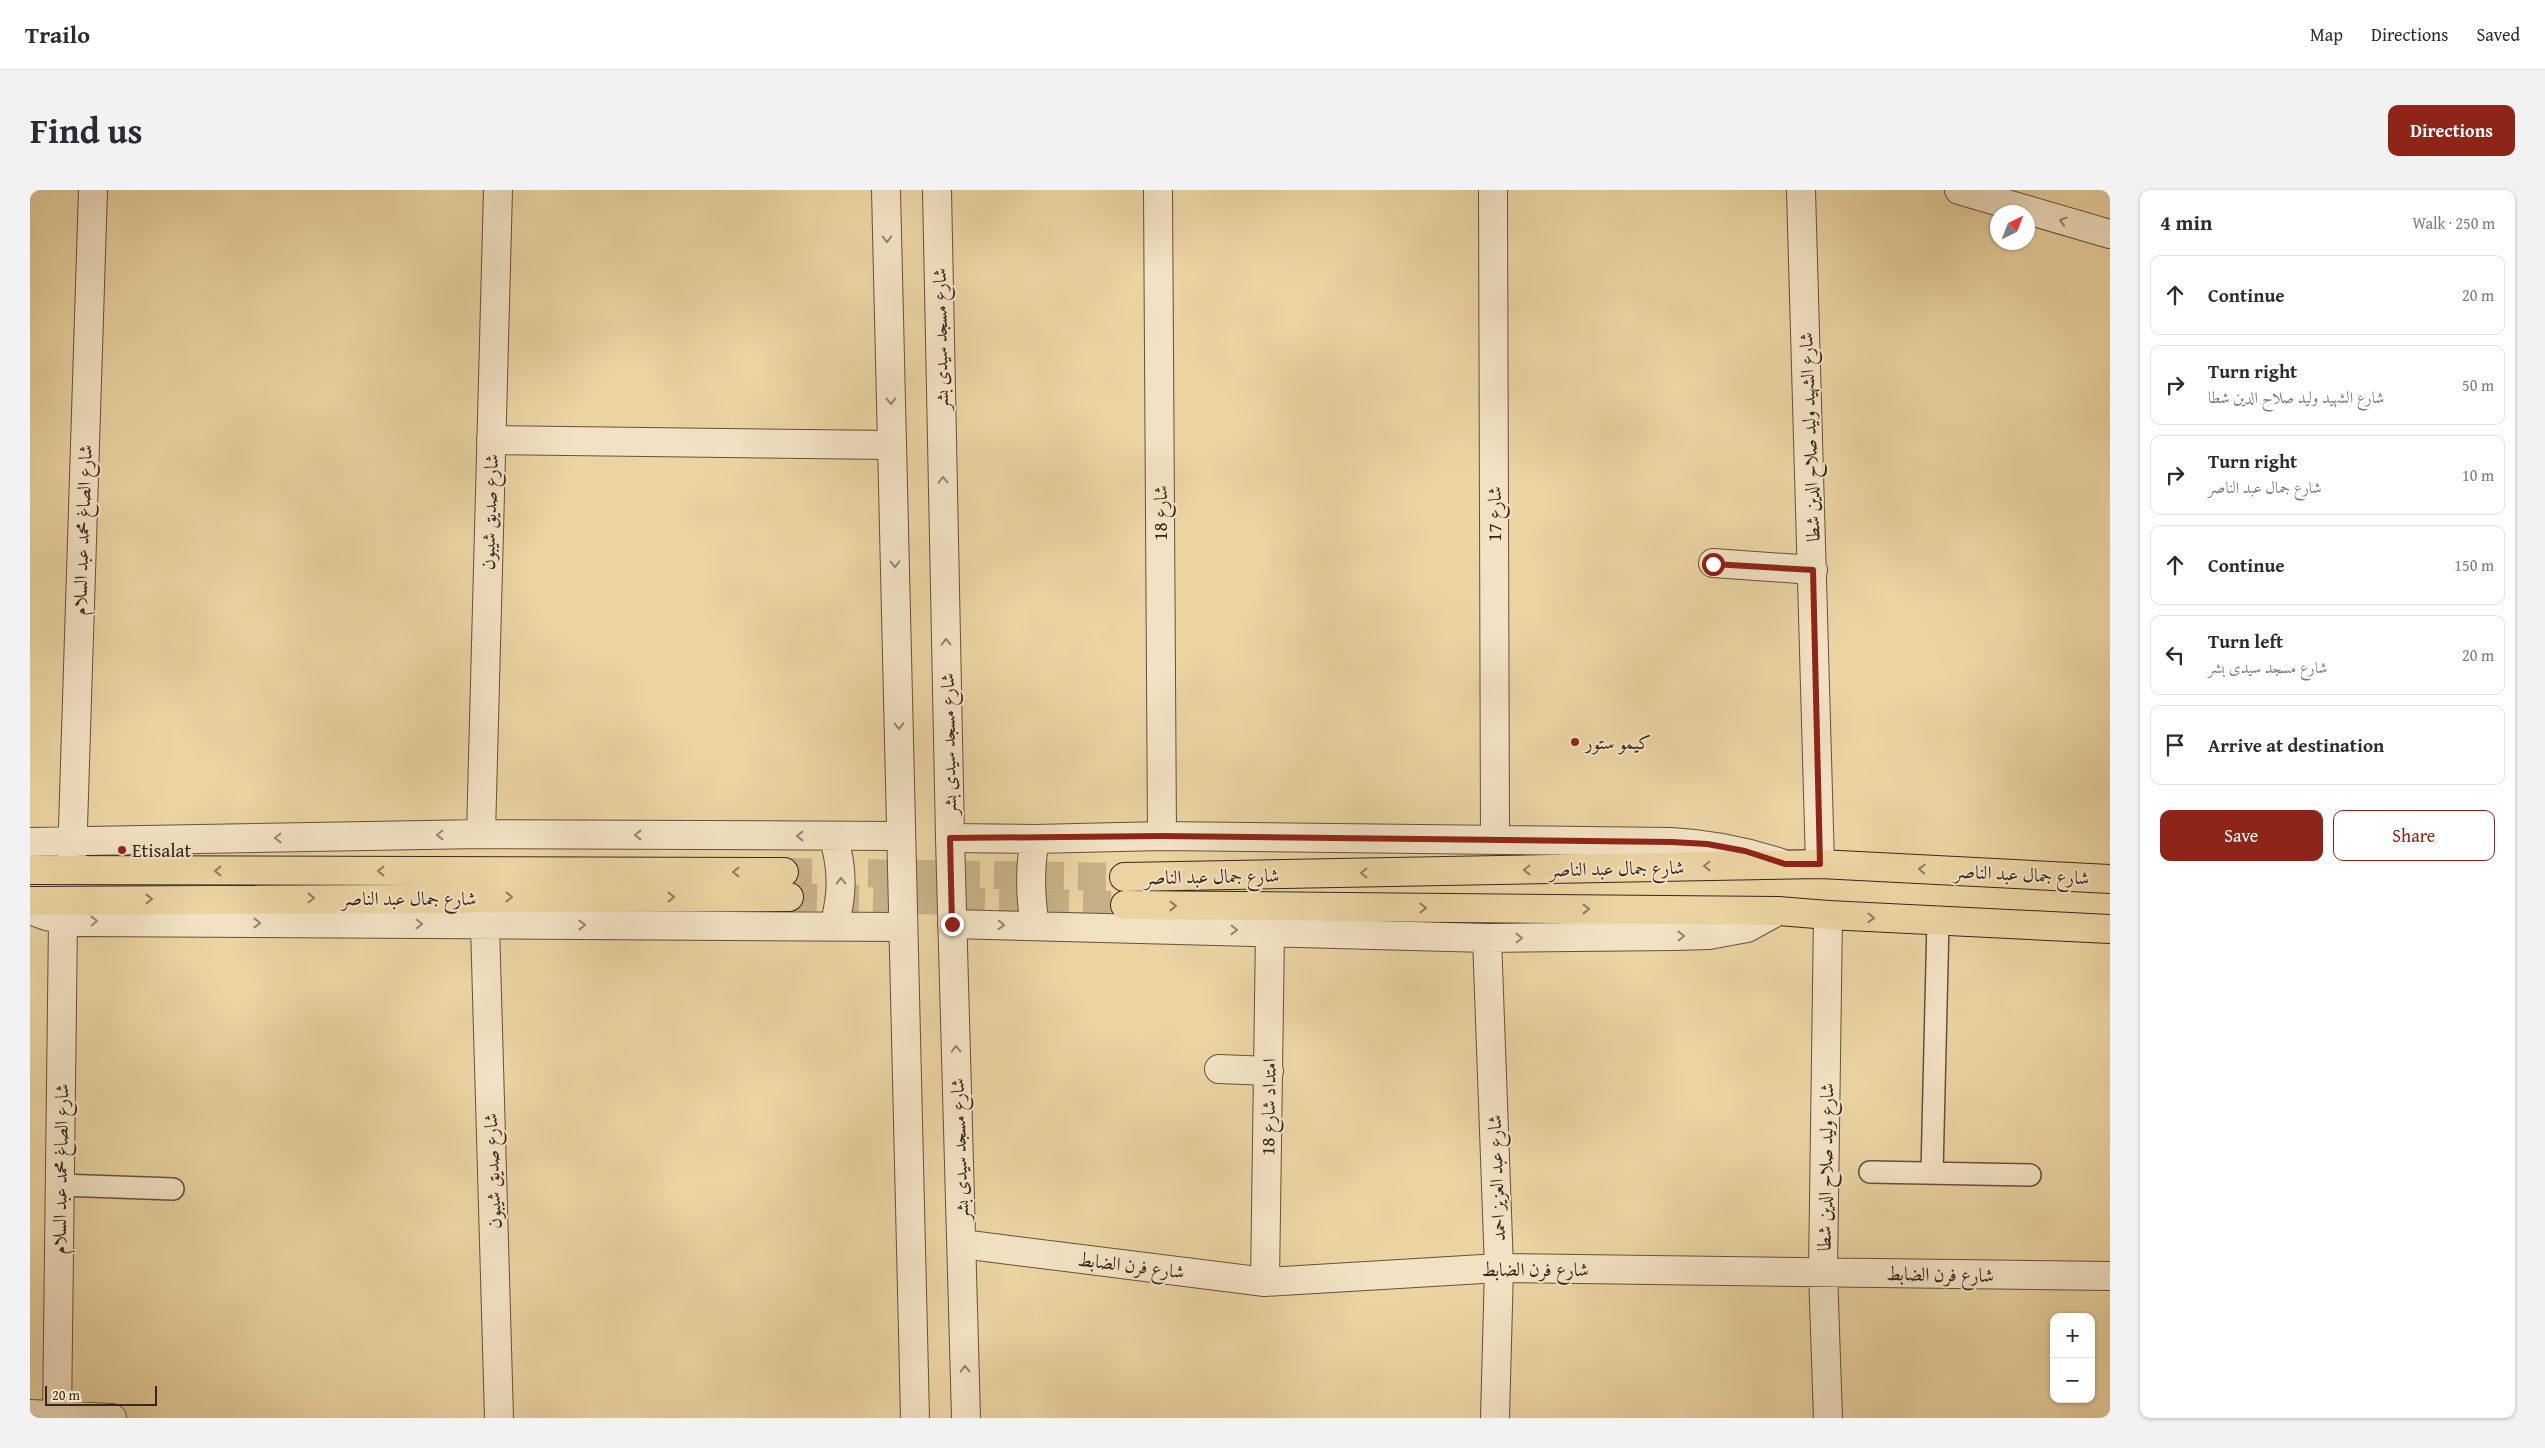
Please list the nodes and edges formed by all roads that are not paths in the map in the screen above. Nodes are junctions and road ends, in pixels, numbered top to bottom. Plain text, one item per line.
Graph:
1 (93, 190) edge
2 (498, 190) edge
3 (886, 190) edge
4 (937, 190) edge
5 (1158, 190) edge
6 (1493, 190) edge
7 (1801, 190) edge
8 (1959, 190) edge
9 (2110, 234) edge
10 (491, 440) junction
11 (892, 445) junction
12 (1713, 564) dead end
13 (1813, 570) junction
14 (480, 834) junction
15 (833, 836) junction
16 (902, 836) junction
17 (1162, 836) junction
18 (950, 838) junction
19 (1035, 839) junction
20 (1494, 839) junction
21 (30, 842) edge
22 (73, 842) junction
23 (1785, 864) junction
24 (1820, 864) junction
25 (30, 870) edge
26 (72, 870) junction
27 (1124, 877) tunnel mouth
28 (2110, 879) edge
29 (30, 901) edge
30 (1125, 906) tunnel mouth
31 (30, 910) edge
32 (1778, 911) junction
33 (1828, 915) junction
34 (63, 920) junction
35 (1938, 921) junction
36 (952, 924) junction
37 (485, 925) junction
38 (834, 926) junction
39 (1036, 926) junction
40 (903, 927) junction
41 (2110, 929) edge
42 (1270, 931) junction
43 (1487, 938) junction
44 (1218, 1069) dead end
45 (1269, 1071) junction
46 (1870, 1172) dead end
47 (1932, 1173) junction
48 (2030, 1175) dead end
49 (60, 1186) junction
50 (173, 1189) dead end
51 (962, 1244) junction
52 (1500, 1268) junction
53 (1824, 1272) junction
54 (2110, 1276) edge
55 (1265, 1282) junction
56 (30, 1414) edge
57 (57, 1416) edge
58 (112, 1418) edge
59 (499, 1418) edge
60 (915, 1418) edge
61 (966, 1418) edge
62 (1495, 1418) edge
63 (1828, 1418) edge

1 - 22 street, شارع الصاغ محمد عبد السلام
2 - 10 street, شارع صديق شيبون
3 -> 11 street
18 -> 4 street, شارع مسجد سيدى بشر
5 - 17 street, شارع 18
6 - 20 street, شارع 17
7 - 13 street, شارع الشهيد وليد صلاح الدين شطا
9 -> 8 street
10 - 11 street
10 - 14 street, شارع صديق شيبون
11 -> 16 street
12 - 13 street
13 - 24 street, شارع الشهيد وليد صلاح الدين شطا
15 -> 14 street
14 -> 22 street
15 - 16 street
38 -> 15 street
16 - 40 street
17 - 19 street
17 - 20 street
18 - 19 street
18 - 36 street, شارع مسجد سيدى بشر
19 - 39 street
20 - 23 street
21 - 22 street
22 - 26 street, شارع الصاغ محمد عبد السلام
23 - 24 main road, شارع جمال عبد الناصر
23 -> 27 main road, شارع جمال عبد الناصر
28 -> 24 main road, شارع جمال عبد الناصر
25 - 26 main road, شارع جمال عبد الناصر
29 -> 26 main road, شارع جمال عبد الناصر
30 -> 32 main road, شارع جمال عبد الناصر
31 - 34 street
32 - 33 main road, شارع جمال عبد الناصر
43 -> 32 street
33 -> 35 main road, شارع جمال عبد الناصر
33 - 53 street, شارع وليد صلاح الدين شطا
34 -> 37 street
34 - 49 street, شارع الصاغ محمد عبد السلام
35 - 41 main road, شارع جمال عبد الناصر
35 - 47 lane
36 -> 39 street
51 -> 36 street, شارع مسجد سيدى بشر
37 -> 38 street
37 - 59 street, شارع صديق شيبون
38 - 40 street
39 -> 42 street
40 - 60 street
42 - 43 street
42 - 45 street, امتداد شارع 18
43 - 52 street, شارع عبد العزيز احمد
44 - 45 street
45 - 55 street, امتداد شارع 18
46 - 47 lane
47 - 48 lane
49 - 50 lane
49 - 57 street, شارع الصاغ محمد عبد السلام
51 - 55 street, شارع فرن الضابط
61 -> 51 street, شارع مسجد سيدى بشر
52 - 53 street, شارع فرن الضابط
52 - 55 street, شارع فرن الضابط
52 - 62 street, شارع عبد العزيز احمد
53 - 54 street, شارع فرن الضابط
53 - 63 street, شارع وليد صلاح الدين شطا
56 - 57 street
57 - 58 street

